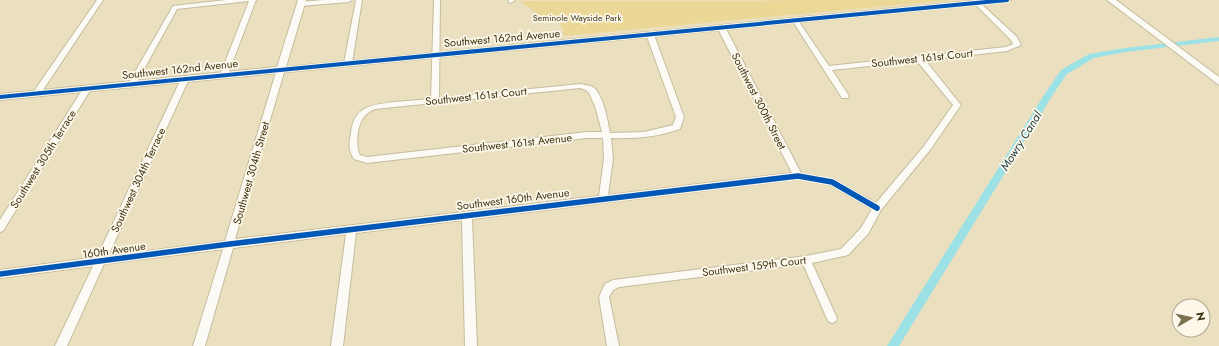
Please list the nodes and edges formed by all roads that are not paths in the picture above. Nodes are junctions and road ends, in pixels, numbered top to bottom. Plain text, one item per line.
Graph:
1 (100, 0) edge
2 (247, 0) edge
3 (253, 0) edge
4 (349, 0) edge
5 (359, 0) edge
6 (437, 0) edge
7 (1007, 0) edge
8 (1111, 0) edge
9 (301, 2) edge
10 (976, 2) junction
11 (796, 20) junction
12 (721, 27) junction
13 (650, 34) junction
14 (436, 54) junction
15 (920, 59) junction
16 (348, 63) junction
17 (827, 68) junction
18 (281, 70) junction
19 (224, 75) junction
20 (185, 79) junction
21 (1219, 82) edge
22 (132, 84) junction
23 (87, 89) junction
24 (36, 94) junction
25 (845, 96) dead end
26 (0, 97) edge
27 (434, 100) junction
28 (606, 135) junction
29 (357, 157) joint
30 (798, 176) junction
31 (604, 198) junction
32 (877, 208) junction
33 (467, 215) junction
34 (0, 228) edge
35 (352, 229) junction
36 (230, 244) junction
37 (806, 260) junction
38 (101, 262) junction
39 (0, 274) edge
40 (832, 318) dead end
41 (61, 346) edge
42 (199, 346) edge
43 (337, 346) edge
44 (471, 346) edge
45 (613, 346) edge

1 - 24 street
2 - 22 street
3 - 19 street
4 - 9 street
5 - 16 street
6 - 14 street
7 - 10 street, Southwest 162nd Avenue
8 - 21 street
9 - 18 street, Southwest 304th Street
10 - 11 street, Southwest 162nd Avenue
10 - 15 street, Southwest 161st Court
11 - 12 street, Southwest 162nd Avenue
11 - 17 street
12 - 13 street, Southwest 162nd Avenue
12 - 30 street, Southwest 300th Street
13 - 14 street, Southwest 162nd Avenue
13 - 28 street, Southwest 161st Avenue
14 - 16 street, Southwest 162nd Avenue
14 - 27 street
15 - 17 street, Southwest 161st Court
15 - 32 street, Southwest 159th Court
16 - 18 street, Southwest 162nd Avenue
17 - 25 street
18 - 19 street, Southwest 162nd Avenue
18 - 36 street, Southwest 304th Street
19 - 20 street, Southwest 162nd Avenue
20 - 22 street, Southwest 162nd Avenue
20 - 38 street, Southwest 304th Terrace
22 - 23 street, Southwest 162nd Avenue
23 - 24 street, Southwest 162nd Avenue
23 - 34 street, Southwest 305th Terrace
24 - 26 street, Southwest 162nd Avenue
27 - 28 street, Southwest 161st Court
27 - 29 street, Southwest 161st Court
28 - 29 street, Southwest 161st Avenue
28 - 31 street
30 - 31 street, Southwest 160th Avenue
30 - 32 street, Southwest 160th Avenue
31 - 33 street, Southwest 160th Avenue
32 - 37 street, Southwest 159th Court
33 - 35 street, Southwest 160th Avenue
33 - 44 street
35 - 36 street, Southwest 160th Avenue
35 - 43 street
36 - 38 street, 160th Avenue
36 - 42 street, Southwest 304th Street
37 - 40 street
37 - 45 street, Southwest 159th Court
38 - 39 street, 160th Avenue
38 - 41 street, Southwest 304th Terrace

